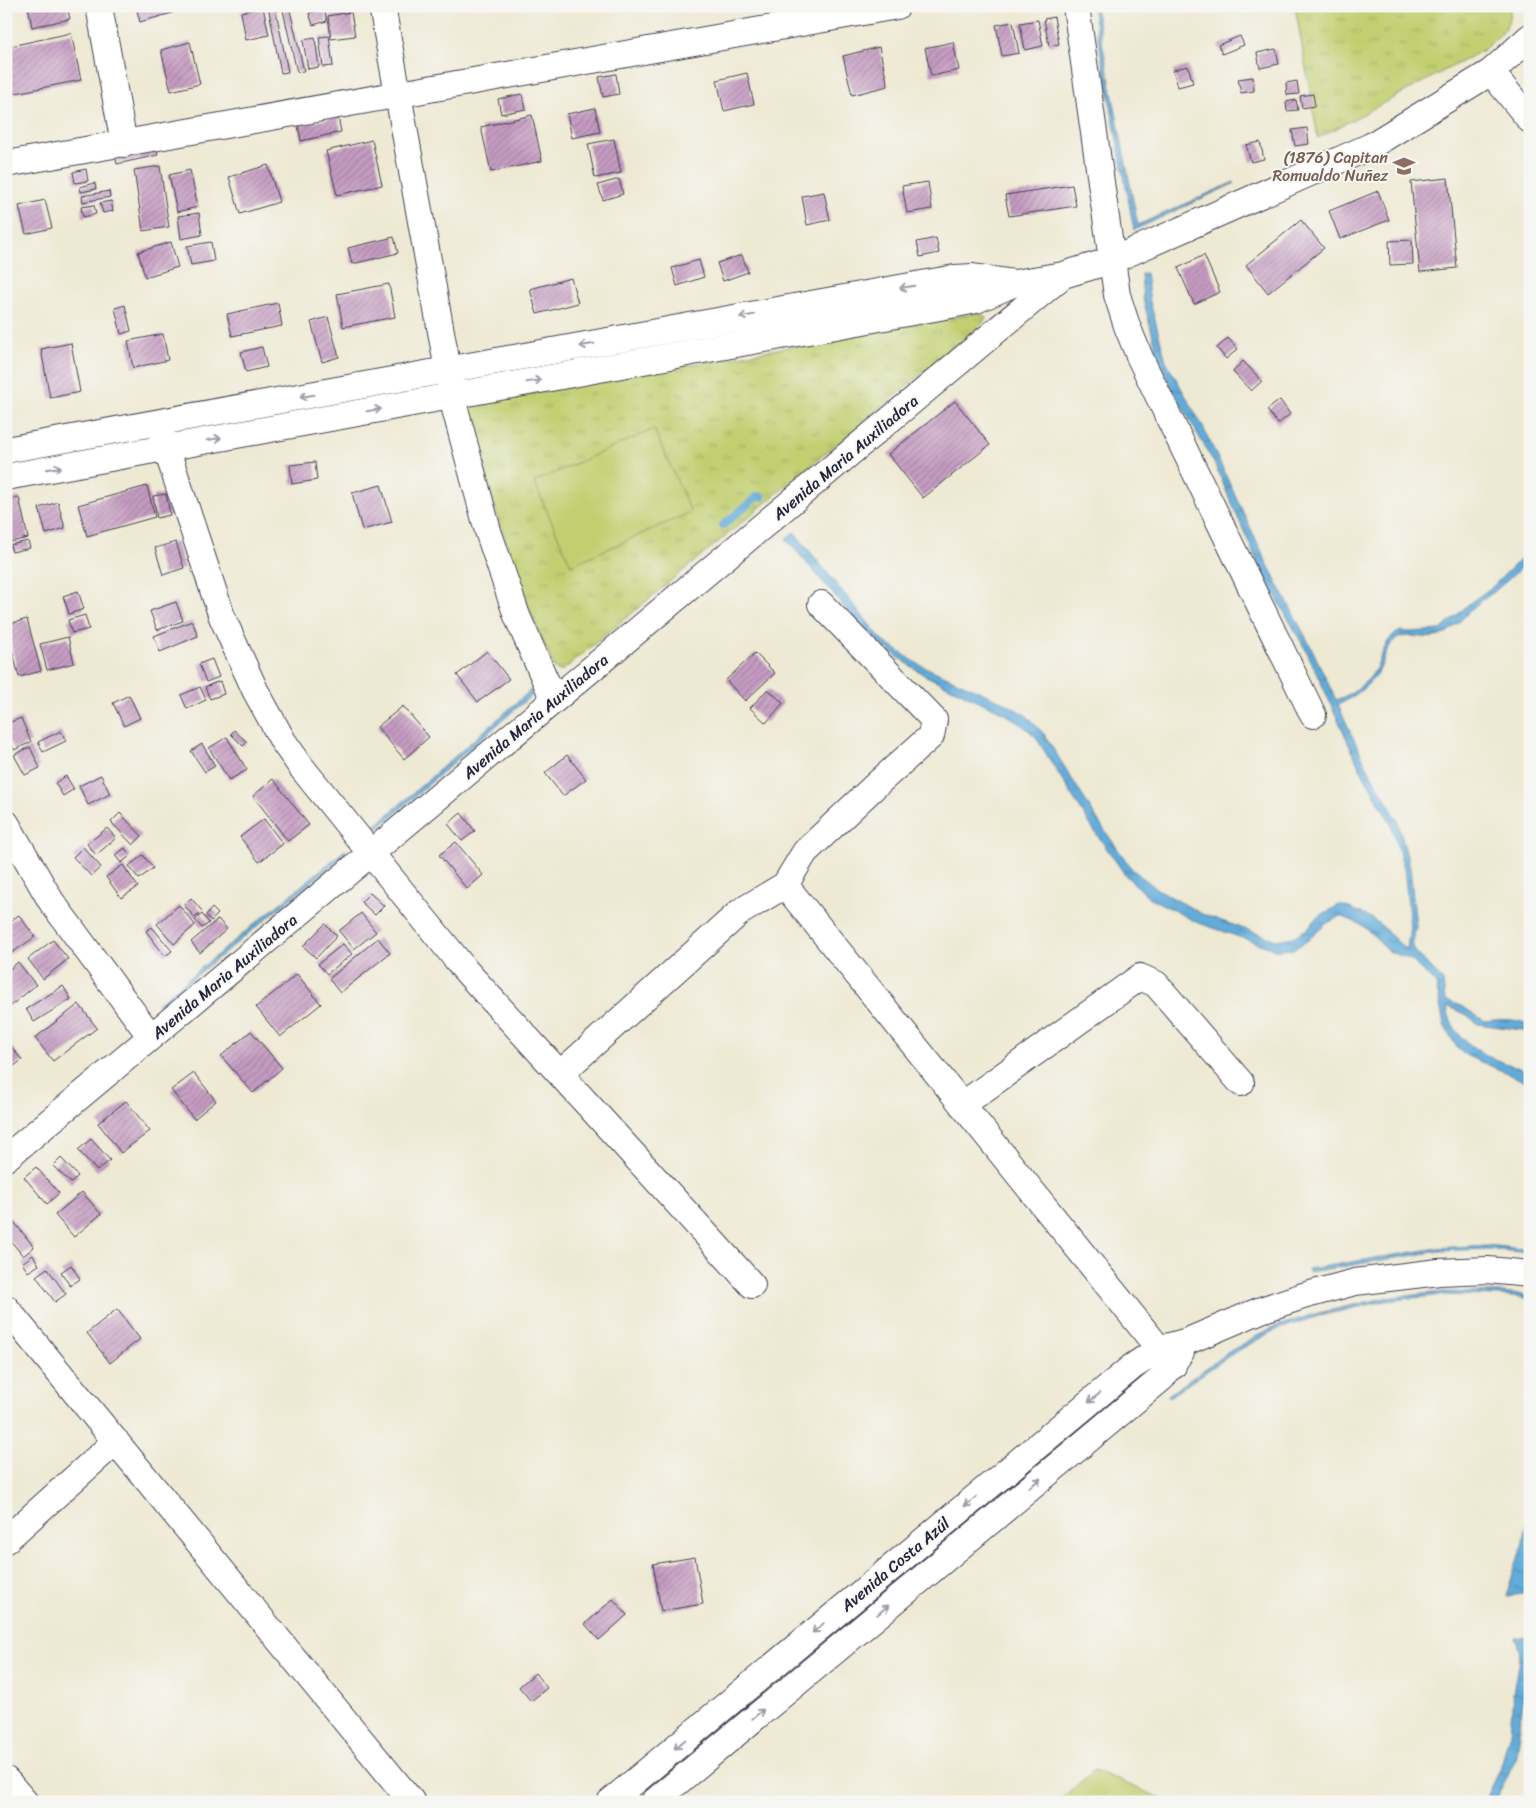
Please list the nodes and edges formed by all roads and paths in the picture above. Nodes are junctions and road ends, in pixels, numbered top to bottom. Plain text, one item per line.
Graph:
1 (99, 6) edge
2 (382, 6) edge
3 (896, 6) edge
4 (1076, 6) edge
5 (1530, 37) edge
6 (1491, 72) junction
7 (398, 95) junction
8 (1530, 120) edge
9 (124, 144) junction
10 (6, 164) edge
11 (1113, 260) junction
12 (1063, 275) junction
13 (1015, 283) junction
14 (448, 370) junction
15 (452, 396) junction
16 (158, 423) junction
17 (165, 448) junction
18 (6, 450) edge
19 (6, 477) edge
20 (821, 604) dead end
21 (554, 700) junction
22 (1313, 715) dead end
23 (6, 823) edge
24 (370, 854) junction
25 (785, 885) junction
26 (151, 1037) junction
27 (560, 1074) junction
28 (1241, 1083) dead end
29 (962, 1105) junction
30 (6, 1158) edge
31 (1530, 1274) edge
32 (752, 1285) dead end
33 (6, 1308) edge
34 (1166, 1357) junction
35 (116, 1441) junction
36 (6, 1540) edge
37 (709, 1719) junction
38 (727, 1741) junction
39 (6, 1780) edge
40 (26, 1802) edge
41 (412, 1802) edge
42 (610, 1802) edge
43 (654, 1802) edge

1 - 9 street
2 - 7 street
3 - 7 street
4 - 11 street
5 - 6 street
6 - 8 street
6 - 11 street
7 - 9 street
7 - 14 street
9 - 10 street
11 - 12 street
11 - 22 street
12 - 13 street
12 - 21 street, Avenida Maria Auxiliadora
13 -> 14 street
15 -> 13 street
14 - 15 street
14 -> 16 street
17 -> 15 street
15 - 21 street
16 - 17 street
16 - 18 street
19 -> 17 street
17 - 24 street
20 - 25 street
21 - 24 street, Avenida Maria Auxiliadora
23 - 26 street
24 - 26 street, Avenida Maria Auxiliadora
24 - 27 street
25 - 27 street
25 - 29 street
26 - 30 street, Avenida Maria Auxiliadora
27 - 32 street
28 - 29 street
29 - 34 street
31 - 34 street, Avenida Costa Azúl
33 - 35 street
34 -> 37 street, Avenida Costa Azúl
38 -> 34 street, Avenida Costa Azúl
35 - 36 street
35 - 41 street
37 - 38 street
37 -> 42 street, Avenida Costa Azúl
38 - 43 street, Avenida Costa Azúl
39 - 40 street

